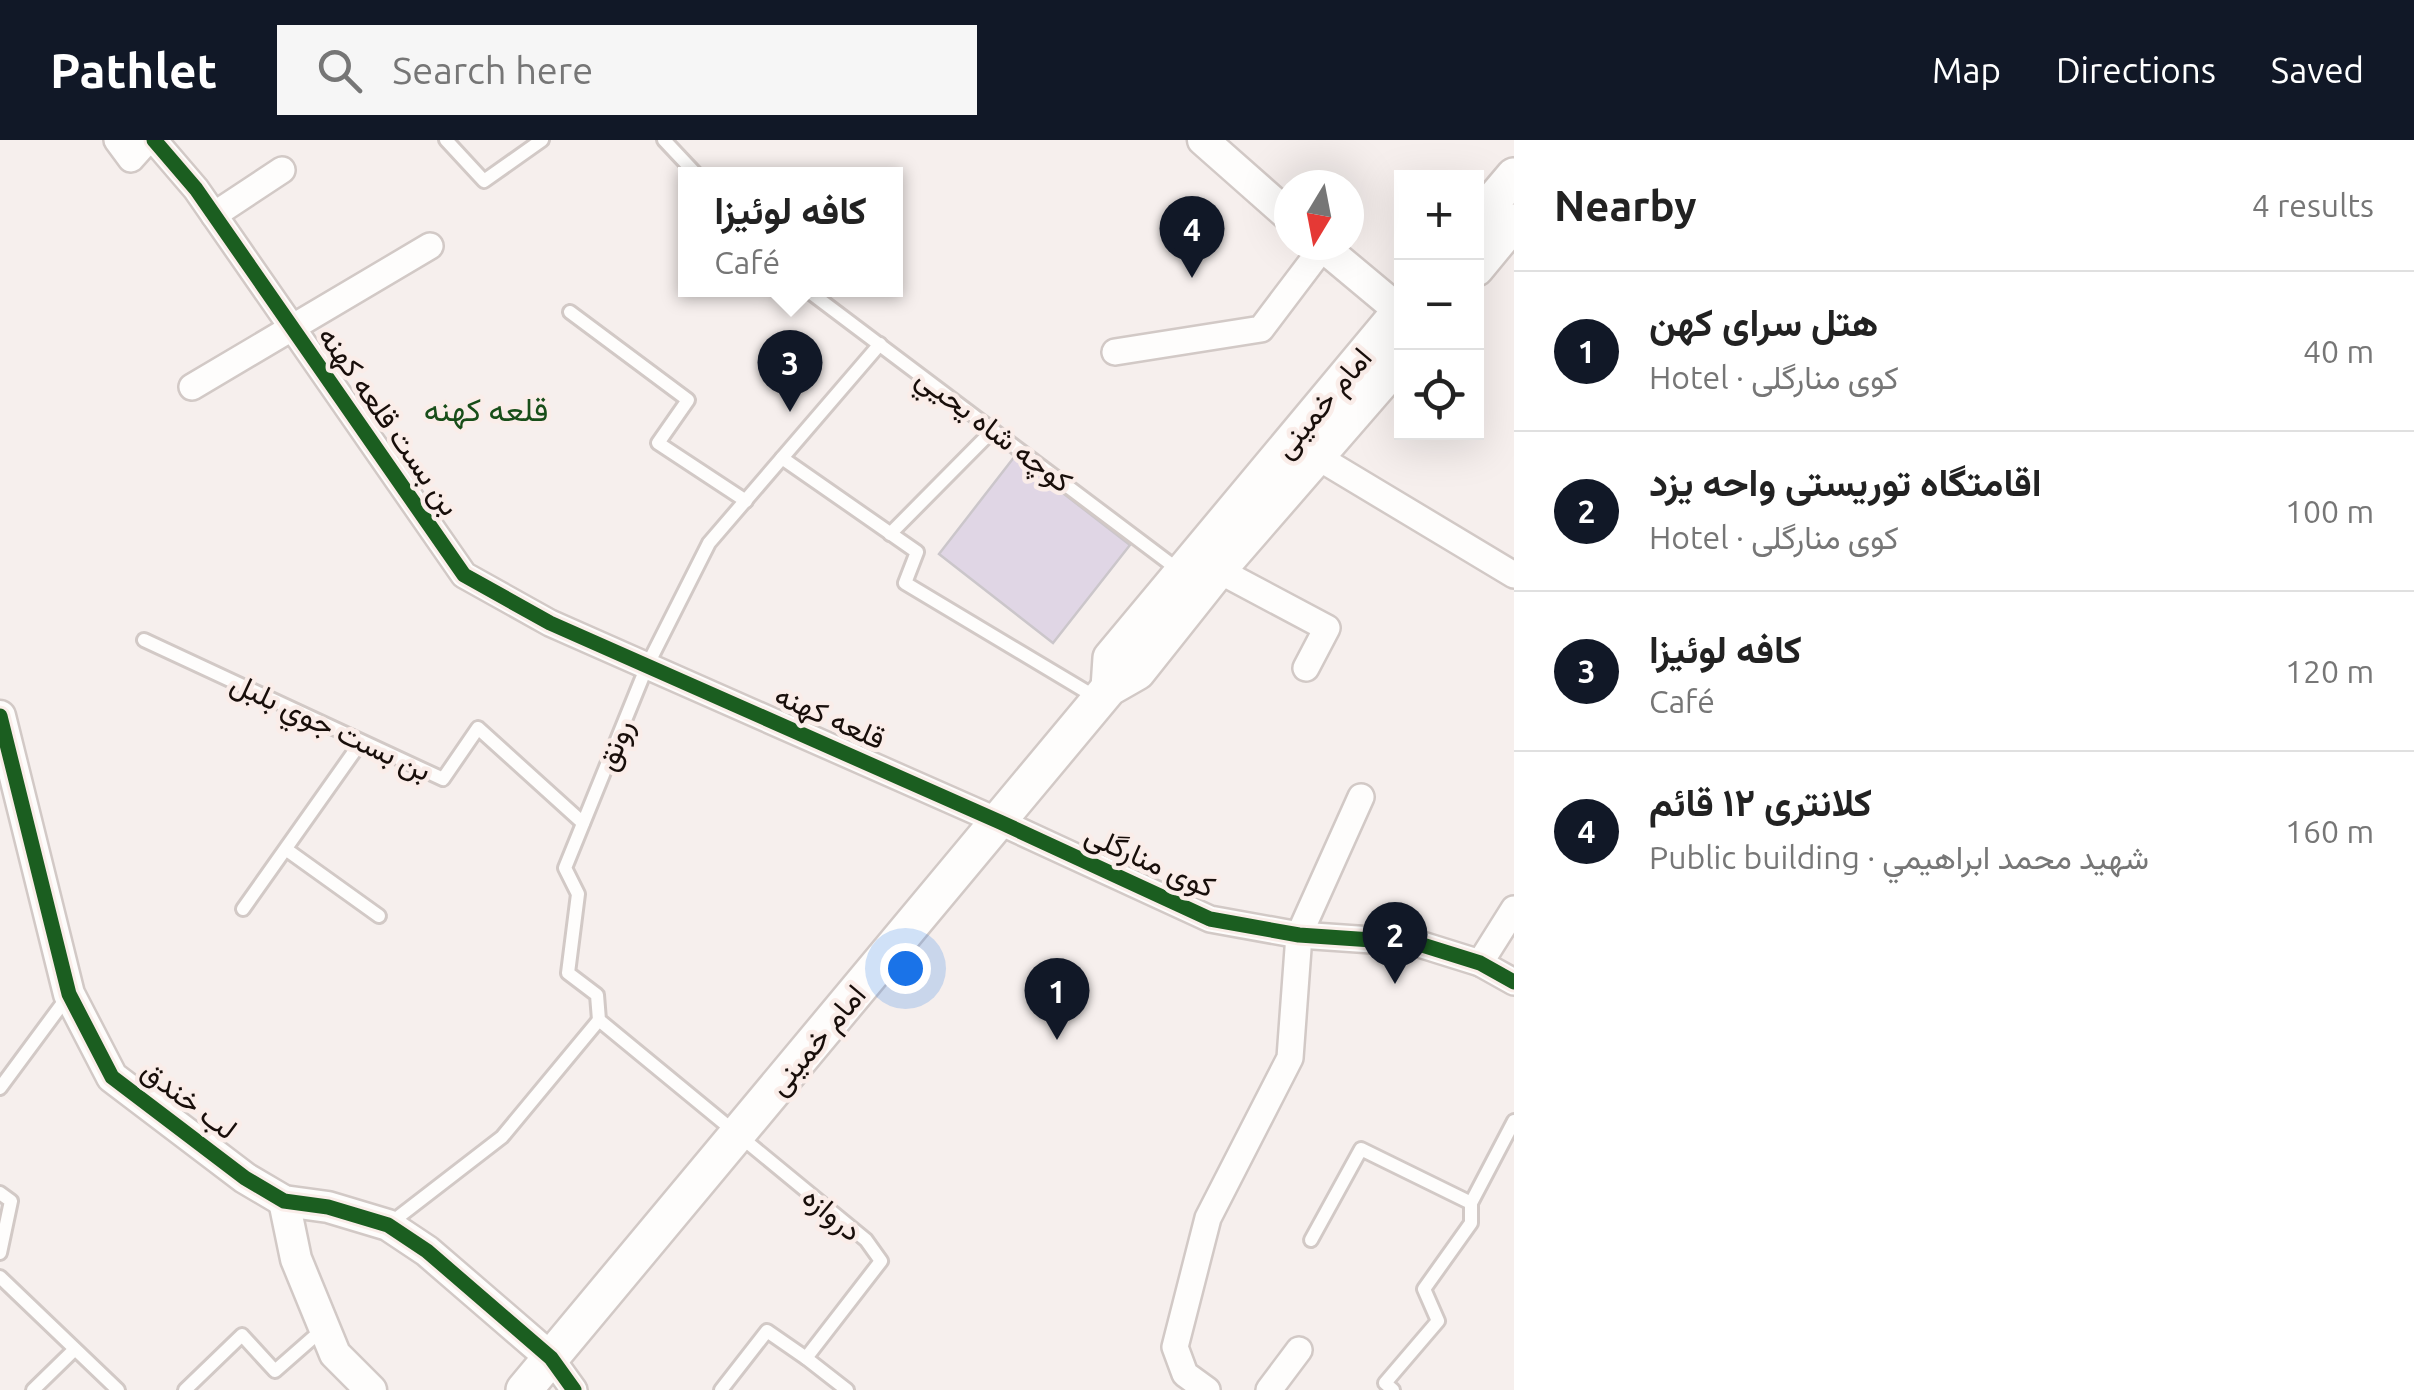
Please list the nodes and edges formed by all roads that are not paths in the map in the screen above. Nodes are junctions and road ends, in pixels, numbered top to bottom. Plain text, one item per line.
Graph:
1 (117, 140) edge
2 (190, 140) edge
3 (446, 140) edge
4 (542, 140) edge
5 (664, 140) edge
6 (1203, 140) edge
7 (158, 146) edge
8 (689, 167) edge
9 (282, 170) dead end
10 (1514, 176) edge
11 (1274, 203) edge
12 (1484, 212) edge
13 (214, 215) junction
14 (1514, 222) edge
15 (430, 246) dead end
16 (1312, 260) edge
17 (1339, 260) edge
18 (1483, 260) edge
19 (816, 297) edge
20 (1394, 305) edge
21 (570, 312) dead end
22 (1394, 319) edge
23 (290, 327) junction
24 (880, 344) junction
25 (1115, 352) dead end
26 (1394, 367) edge
27 (192, 387) dead end
28 (993, 430) junction
29 (1316, 456) junction
30 (782, 458) junction
31 (746, 501) junction
32 (890, 534) junction
33 (1218, 570) junction
34 (1181, 572) junction
35 (1514, 575) edge
36 (144, 640) dead end
37 (643, 664) junction
38 (1306, 668) dead end
39 (1104, 694) junction
40 (0, 716) edge
41 (361, 742) junction
42 (1361, 797) dead end
43 (1000, 822) junction
44 (584, 823) junction
45 (287, 850) junction
46 (243, 909) dead end
47 (1514, 909) edge
48 (379, 916) dead end
49 (1299, 934) junction
50 (1480, 963) junction
51 (1514, 982) edge
52 (69, 994) junction
53 (598, 1020) junction
54 (0, 1088) edge
55 (1514, 1122) edge
56 (738, 1136) junction
57 (0, 1193) edge
58 (284, 1202) junction
59 (1471, 1204) junction
60 (388, 1225) junction
61 (1311, 1240) dead end
62 (0, 1253) edge
63 (0, 1277) edge
64 (324, 1328) junction
65 (74, 1350) junction
66 (1299, 1350) dead end
67 (551, 1358) junction
68 (806, 1358) junction
69 (33, 1390) edge
70 (118, 1390) edge
71 (185, 1390) edge
72 (371, 1390) edge
73 (524, 1390) edge
74 (574, 1390) edge
75 (721, 1390) edge
76 (847, 1390) edge
77 (1207, 1390) edge
78 (1269, 1390) edge
79 (1393, 1390) edge

1 - 7 street
2 - 7 street
3 - 4 lane
5 - 8 lane
6 - 11 street
7 - 13 street, بن بست قلعه کهنه
9 - 13 street
10 - 12 main road
13 - 23 street, بن بست قلعه کهنه
14 - 18 main road
15 - 23 street
16 - 25 street
17 - 20 street
19 - 24 lane, کوچه شاه يحيي
21 - 31 lane
22 - 34 main road, امام خمینی
23 - 27 street
23 - 37 street, بن بست قلعه کهنه
24 - 28 lane, کوچه شاه يحيي
24 - 30 lane, رونق
26 - 29 main road, امام خمینی
28 - 32 lane
28 - 34 lane, کوچه شاه يحيي
29 - 33 main road, امام خمینی
29 - 35 street
30 - 31 lane, رونق
30 - 32 lane
31 - 37 lane, رونق
32 - 39 lane
33 - 38 street
33 - 39 main road, امام خمینی
34 - 39 main road, امام خمینی
36 - 41 lane, بن بست جوي بلبل
37 - 43 street, قلعه کهنه
37 - 44 lane, رونق
39 - 43 main road, امام خمینی
40 - 52 street, لب خندق
41 - 44 lane, بن بست جوي بلبل
41 - 45 lane
42 - 49 street
43 - 49 street, کوی منارگلی
43 - 56 main road, امام خمینی
44 - 53 lane, رونق
45 - 46 lane
45 - 48 lane
47 - 50 street
49 - 50 street, کوی منارگلی
49 - 77 street
50 - 51 street, کوی منارگلی
52 - 54 lane
52 - 58 street, لب خندق
53 - 56 lane, رونق
53 - 60 lane
55 - 59 lane
56 - 67 main road, امام خمینی
56 - 68 lane, دروازه
57 - 62 lane
58 - 60 street, لب خندق
58 - 64 street
59 - 61 lane
59 - 79 lane
60 - 67 street, لب خندق
63 - 65 lane
64 - 71 lane
64 - 72 street
65 - 69 lane
65 - 70 lane
66 - 78 street
67 - 73 main road, امام خمینی
67 - 74 street
68 - 75 lane
68 - 76 lane

